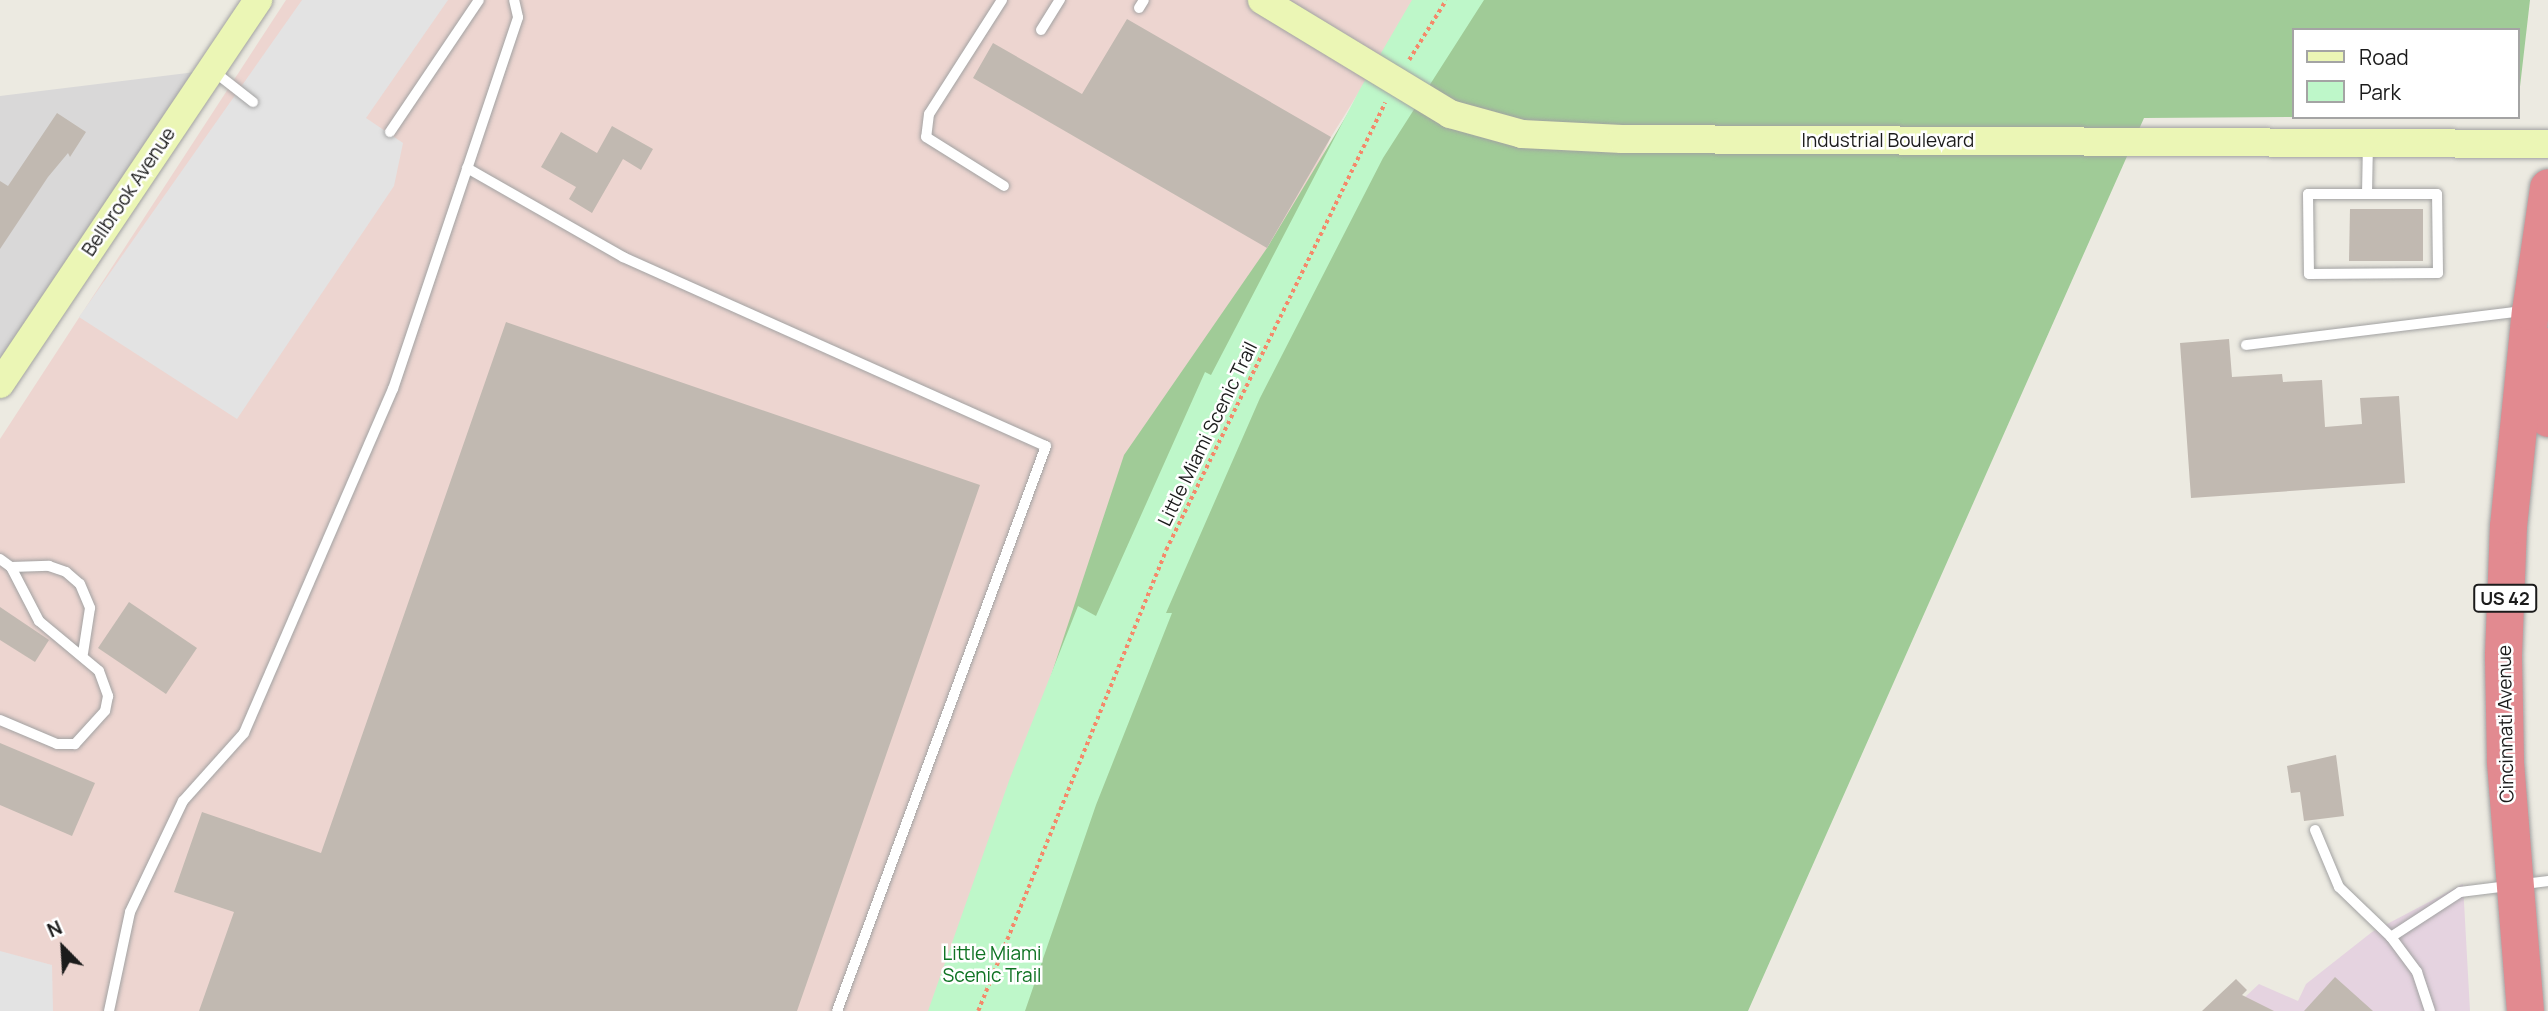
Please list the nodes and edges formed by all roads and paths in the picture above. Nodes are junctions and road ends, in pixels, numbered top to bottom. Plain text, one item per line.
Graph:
1 (258, 0) edge
2 (479, 0) edge
3 (514, 0) edge
4 (1002, 0) edge
5 (1060, 0) edge
6 (1262, 0) edge
7 (1446, 0) edge
8 (1041, 30) dead end
9 (212, 70) junction
10 (1396, 81) junction
11 (253, 102) dead end
12 (390, 132) dead end
13 (2368, 144) junction
14 (2548, 144) edge
15 (467, 168) junction
16 (1004, 186) dead end
17 (2548, 187) edge
18 (2367, 194) junction
19 (2542, 308) edge
20 (2246, 345) dead end
21 (0, 384) edge
22 (2548, 418) edge
23 (0, 559) edge
24 (11, 567) junction
25 (83, 653) junction
26 (0, 720) edge
27 (2315, 830) dead end
28 (2531, 882) edge
29 (2391, 937) junction
30 (109, 1011) edge
31 (837, 1011) edge
32 (978, 1011) edge
33 (2431, 1011) edge
34 (2525, 1011) edge

1 - 9 street, Bellbrook Avenue
2 - 12 lane
3 - 15 lane
4 - 16 lane
5 - 8 lane
6 - 10 street, Industrial Boulevard
7 - 10 path, Little Miami Scenic Trail
9 - 11 lane
9 - 21 street, Bellbrook Avenue
10 - 13 street, Industrial Boulevard
10 - 32 path, Little Miami Scenic Trail
13 - 14 street, Industrial Boulevard
13 - 18 lane
15 - 30 lane
15 - 31 lane
17 - 19 highway, Cincinnati Avenue / US 42
18 - 18 lane
19 - 20 lane
19 - 22 highway, Cincinnati Avenue / US 42
19 - 28 highway, Cincinnati Avenue / US 42
23 - 24 lane
24 - 25 lane
24 - 25 lane
25 - 26 lane
27 - 29 lane
28 - 29 lane
28 - 34 highway, Cincinnati Avenue / US 42
29 - 33 lane

